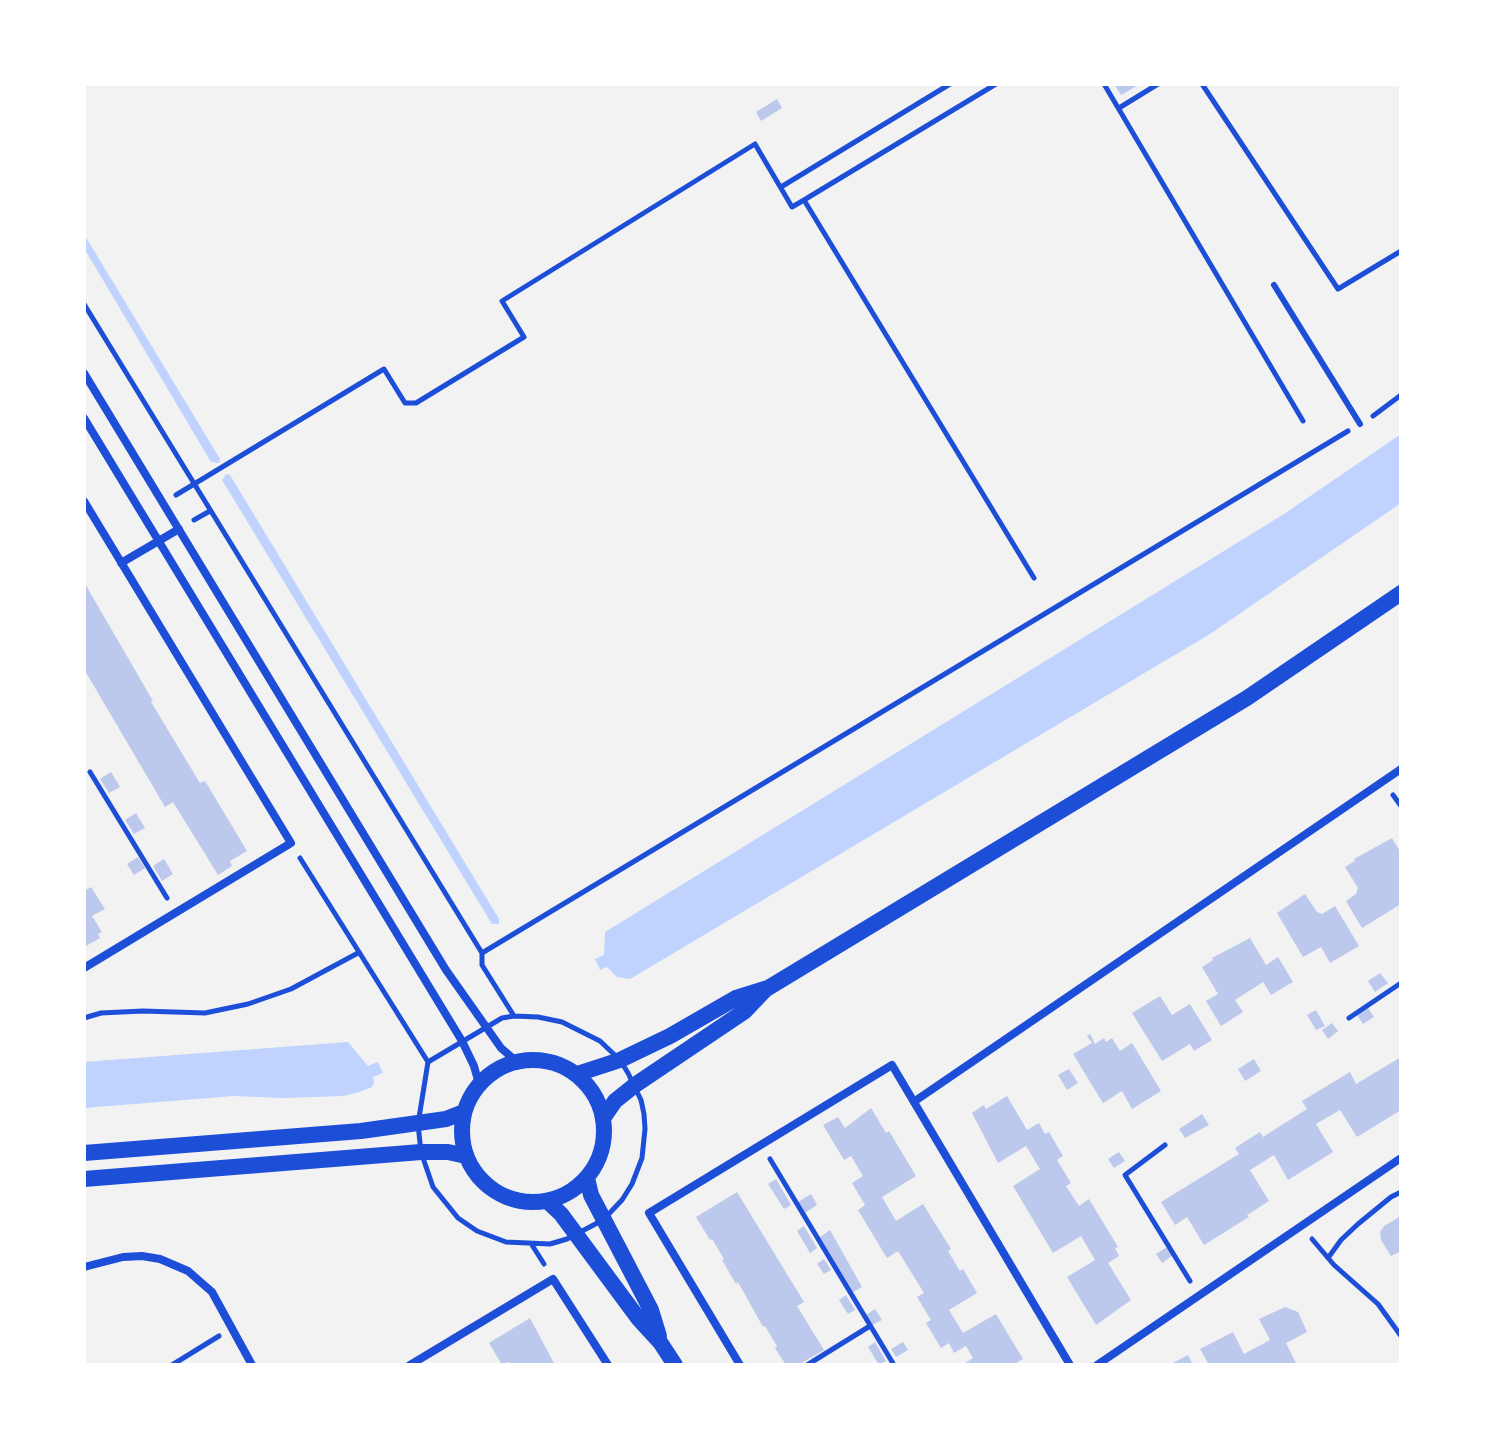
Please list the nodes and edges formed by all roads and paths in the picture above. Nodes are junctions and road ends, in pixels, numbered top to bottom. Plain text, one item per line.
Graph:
1 (950, 84) edge
2 (996, 84) edge
3 (1104, 84) edge
4 (1158, 84) edge
5 (1202, 84) edge
6 (1119, 108) junction
7 (781, 187) junction
8 (804, 200) junction
9 (1401, 251) edge
10 (1274, 285) dead end
11 (84, 304) edge
12 (84, 373) edge
13 (1401, 395) edge
14 (84, 418) edge
15 (1303, 421) dead end
16 (1360, 424) junction
17 (194, 484) junction
18 (84, 501) edge
19 (179, 529) junction
20 (158, 542) junction
21 (121, 563) junction
22 (1034, 578) dead end
23 (1401, 593) edge
24 (1401, 769) edge
25 (90, 772) dead end
26 (291, 843) junction
27 (176, 913) junction
28 (358, 953) junction
29 (482, 953) junction
30 (84, 968) edge
31 (1401, 983) edge
32 (768, 988) junction
33 (514, 1016) junction
34 (84, 1018) edge
35 (1349, 1018) dead end
36 (486, 1027) junction
37 (462, 1041) junction
38 (620, 1060) junction
39 (516, 1061) junction
40 (428, 1062) junction
41 (577, 1074) junction
42 (479, 1084) junction
43 (635, 1085) junction
44 (915, 1101) junction
45 (464, 1112) junction
46 (604, 1117) junction
47 (418, 1124) junction
48 (761, 1145) junction
49 (1165, 1145) dead end
50 (421, 1152) junction
51 (84, 1153) edge
52 (466, 1156) junction
53 (1401, 1158) edge
54 (587, 1178) junction
55 (84, 1179) edge
56 (1401, 1192) edge
57 (547, 1201) junction
58 (603, 1220) junction
59 (1300, 1227) junction
60 (576, 1235) junction
61 (1328, 1258) junction
62 (84, 1267) edge
63 (1199, 1295) junction
64 (870, 1326) junction
65 (231, 1328) junction
66 (1401, 1336) edge
67 (660, 1342) junction
68 (172, 1365) edge
69 (252, 1365) edge
70 (410, 1365) edge
71 (608, 1365) edge
72 (675, 1365) edge
73 (740, 1365) edge
74 (807, 1365) edge
75 (894, 1365) edge
76 (1070, 1365) edge
77 (1097, 1365) edge

1 - 7 path
2 - 8 path
3 - 6 path
4 - 6 path
5 - 9 path
6 - 15 path
7 - 8 path
7 - 17 path
8 - 22 path
10 - 16 lane
11 - 17 path
12 - 19 street
13 - 16 path
14 - 20 street
16 - 29 path
17 - 29 path
18 - 21 street
19 - 20 street
19 - 36 street
20 - 21 street
20 - 37 street
21 - 26 street
23 - 32 main road
24 - 44 street
25 - 27 path
26 - 27 street
26 - 28 path
27 - 30 street
28 - 34 path
28 - 40 path
29 - 33 path
31 - 35 path
32 - 38 main road
32 - 43 main road
33 - 36 path
33 - 38 path
36 - 37 path
36 - 39 street
37 - 40 path
37 - 42 street
38 - 41 main road
38 - 43 path
39 - 41 main road
39 - 42 main road
40 - 47 path
41 - 46 main road
42 - 45 main road
43 - 46 main road
43 - 58 path
44 - 48 street
44 - 76 street
45 - 47 main road
45 - 52 main road
46 - 54 main road
47 - 50 path
47 - 51 main road
48 - 64 path
48 - 73 street
49 - 63 path
50 - 52 main road
50 - 55 main road
50 - 60 path
52 - 57 main road
53 - 59 street
54 - 57 main road
54 - 58 main road
56 - 61 path
57 - 60 main road
58 - 60 path
58 - 67 main road
59 - 61 path
59 - 63 street
60 - 67 main road
61 - 66 path
62 - 65 street
63 - 77 street
64 - 74 path
64 - 75 path
65 - 68 path
65 - 69 street
67 - 72 main road
70 - 71 street

